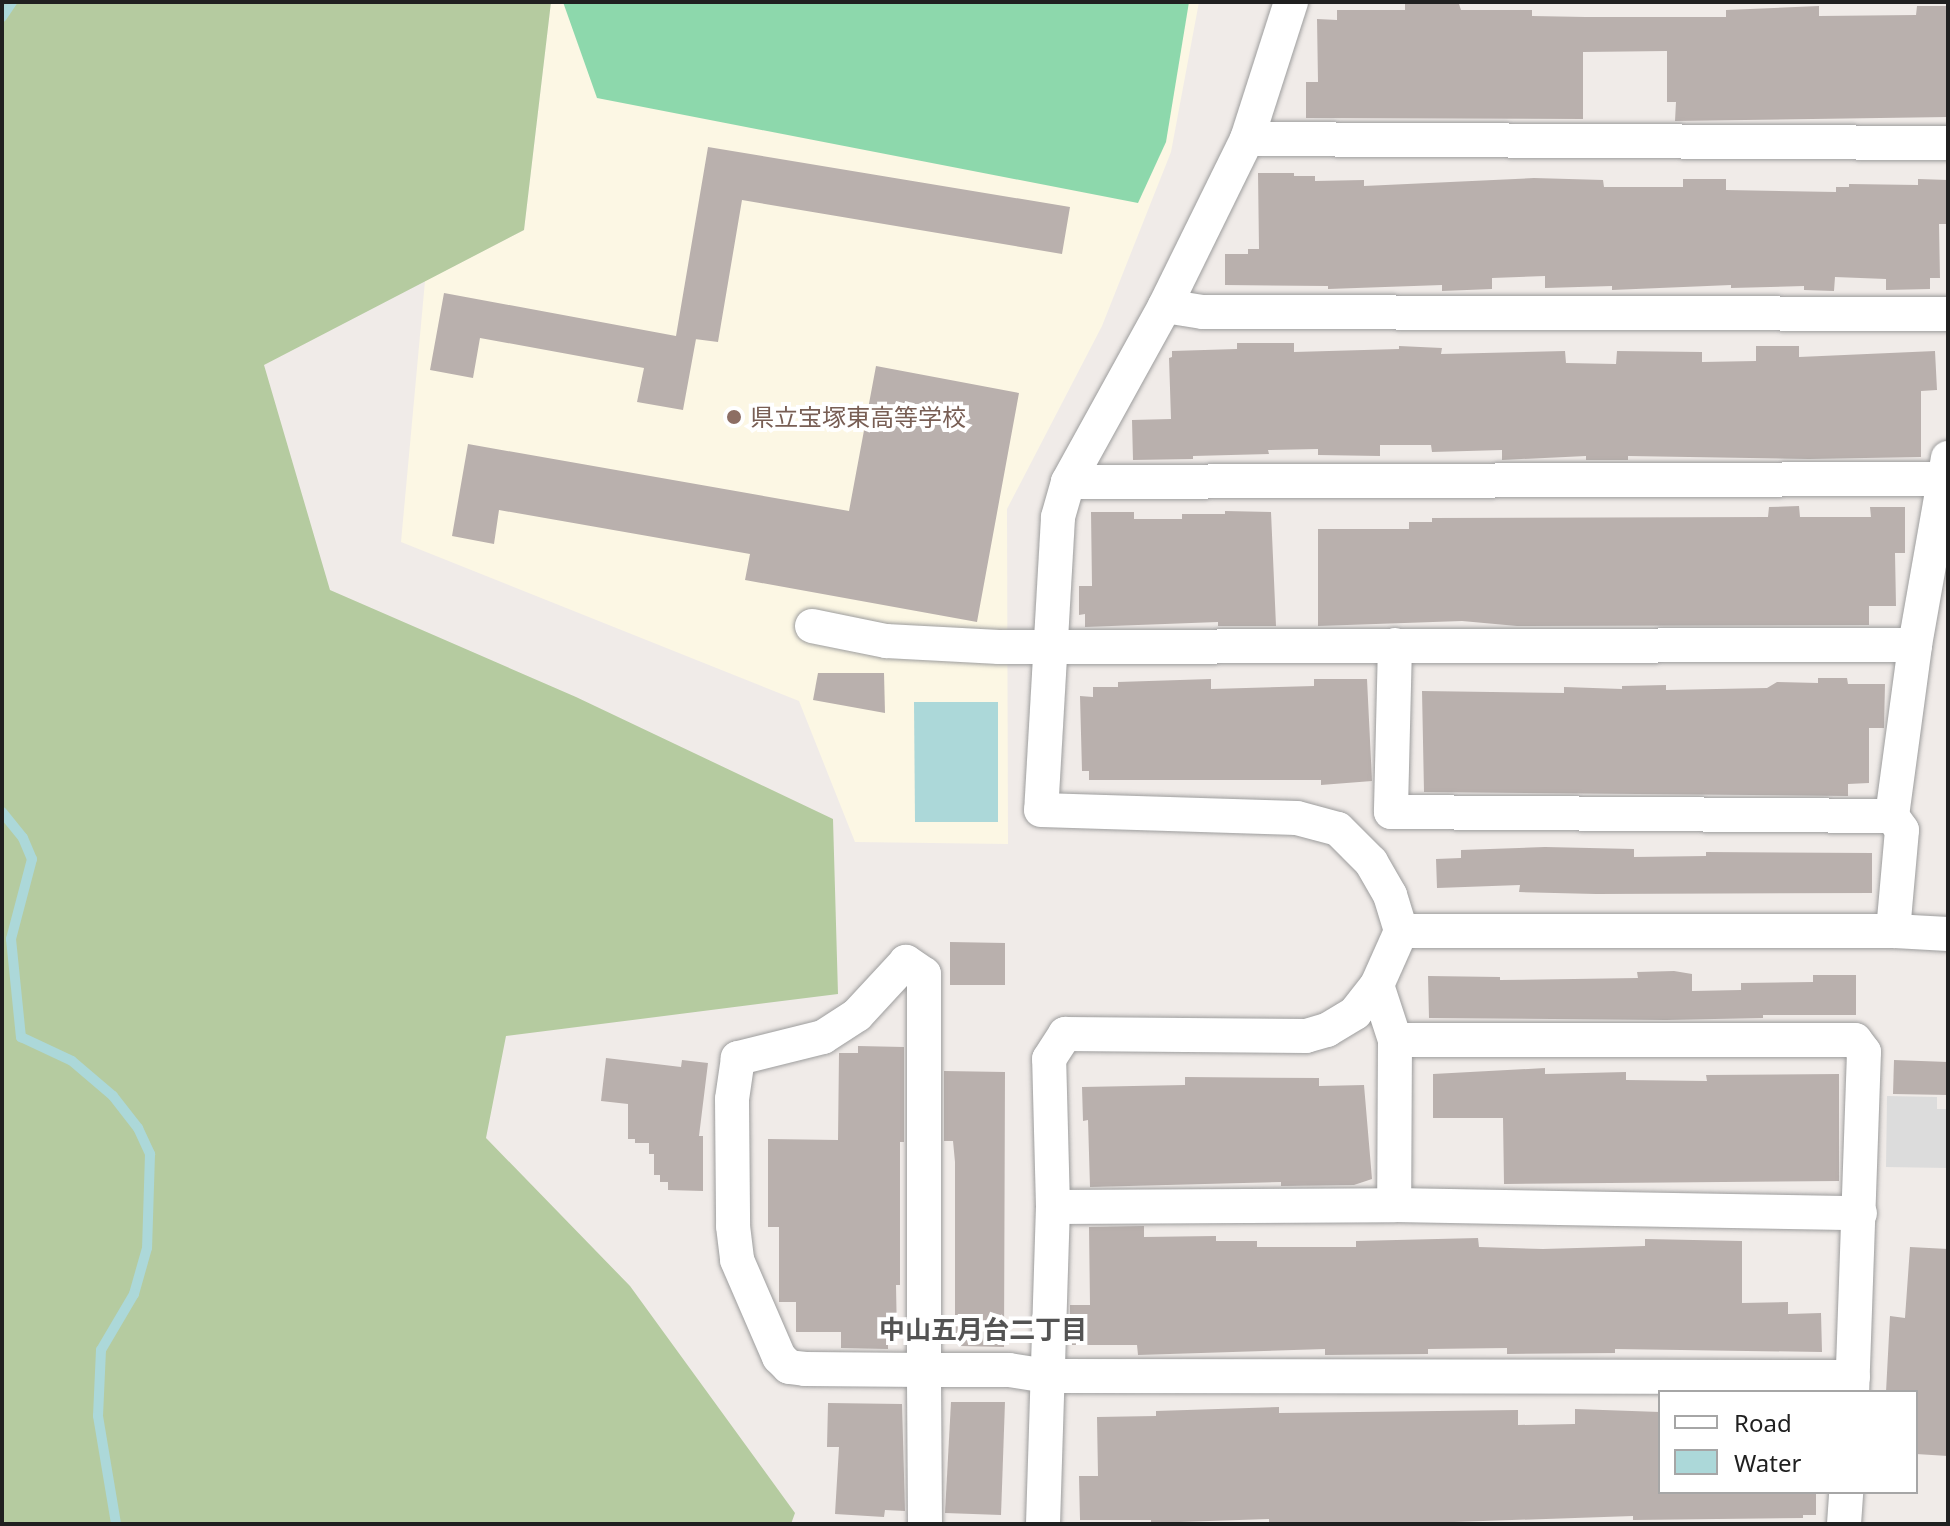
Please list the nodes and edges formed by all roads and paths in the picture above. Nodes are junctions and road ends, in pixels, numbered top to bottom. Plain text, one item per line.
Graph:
1 (1291, 2) edge
2 (1247, 139) junction
3 (1948, 143) edge
4 (1165, 306) junction
5 (1948, 314) edge
6 (1946, 468) edge
7 (1068, 482) junction
8 (812, 626) dead end
9 (1395, 645) junction
10 (1915, 645) junction
11 (1048, 647) junction
12 (1892, 816) junction
13 (1401, 931) junction
14 (1893, 931) junction
15 (1948, 934) edge
16 (1377, 985) junction
17 (1395, 1040) junction
18 (1394, 1205) junction
19 (1053, 1207) junction
20 (1860, 1213) junction
21 (924, 1370) junction
22 (1046, 1376) junction
23 (1852, 1384) edge
24 (1846, 1494) edge
25 (925, 1524) edge
26 (1043, 1524) edge
27 (1844, 1524) edge

1 - 2 street
2 - 3 street
2 - 4 street
4 - 5 street
4 - 7 street
6 - 7 street
6 - 10 street
7 - 11 street
8 - 11 street
9 - 10 street
9 - 11 street
9 - 12 street
10 - 12 street
11 - 13 street
12 - 14 street
13 - 14 street
13 - 16 street
14 - 15 street
16 - 17 street
16 - 19 street
17 - 18 street
17 - 20 street
18 - 19 street
18 - 20 street
19 - 22 street
20 - 23 street
21 - 21 street
21 - 22 street
21 - 25 street
22 - 23 street
22 - 26 street
24 - 27 street

